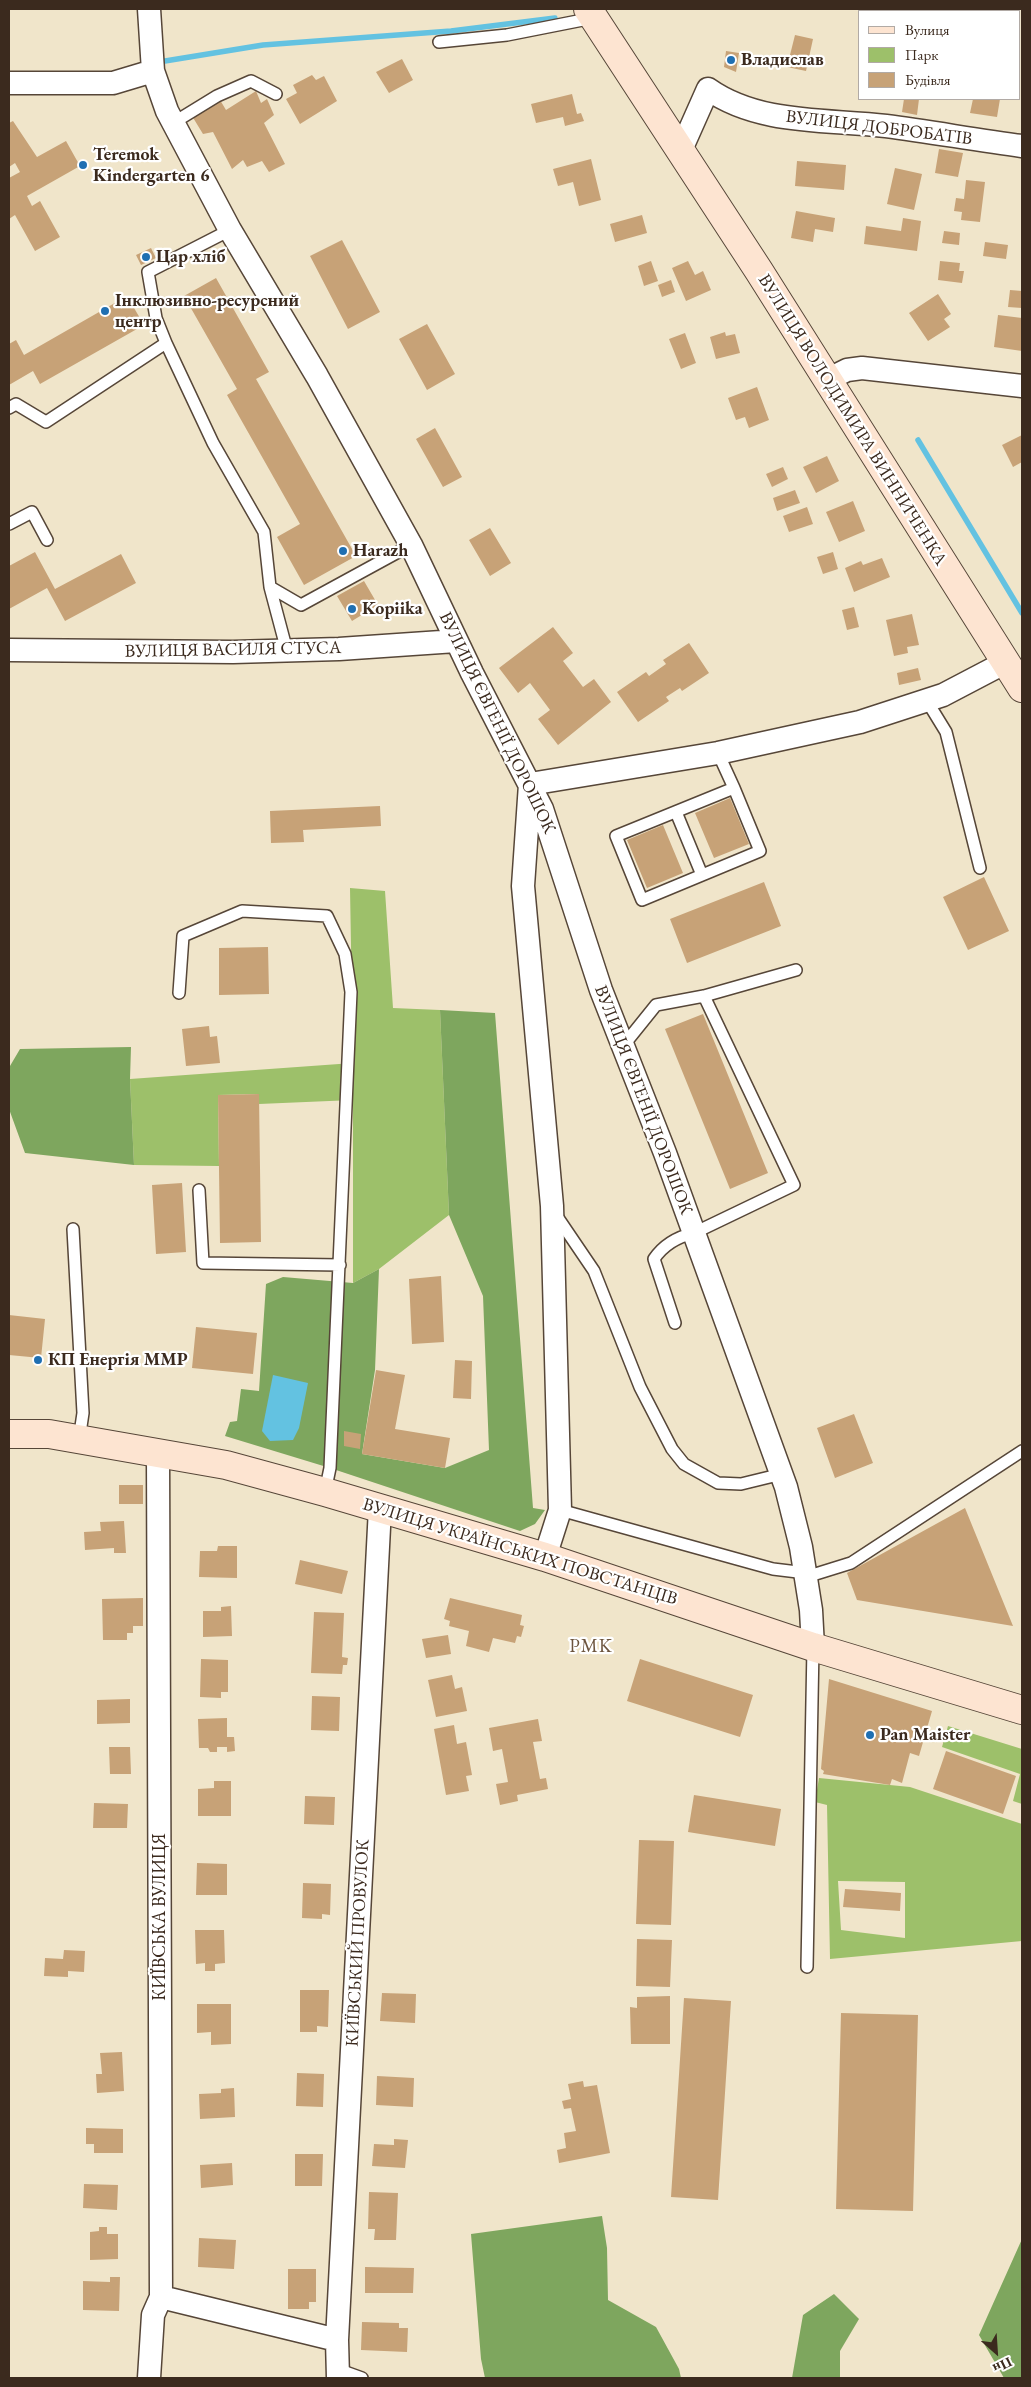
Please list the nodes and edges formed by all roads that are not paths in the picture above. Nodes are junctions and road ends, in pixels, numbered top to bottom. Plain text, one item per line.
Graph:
1 (149, 9) edge
2 (591, 13) edge
3 (439, 42) dead end
4 (153, 71) junction
5 (9, 83) edge
6 (276, 94) dead end
7 (173, 123) junction
8 (1022, 146) edge
9 (680, 152) junction
10 (230, 230) junction
11 (166, 343) junction
12 (827, 380) junction
13 (1022, 386) edge
14 (9, 408) edge
15 (9, 524) edge
16 (47, 540) dead end
17 (411, 545) junction
18 (270, 587) junction
19 (456, 641) junction
20 (9, 650) edge
21 (287, 651) junction
22 (1006, 662) junction
23 (1022, 688) edge
24 (927, 701) junction
25 (718, 753) junction
26 (530, 784) junction
27 (734, 788) junction
28 (676, 812) junction
29 (980, 868) dead end
30 (702, 875) junction
31 (796, 970) dead end
32 (178, 993) dead end
33 (704, 996) junction
34 (622, 1046) junction
35 (199, 1190) dead end
36 (552, 1206) junction
37 (74, 1229) dead end
38 (694, 1232) junction
39 (340, 1265) junction
40 (675, 1323) dead end
41 (9, 1434) edge
42 (79, 1440) junction
43 (1022, 1451) edge
44 (158, 1454) junction
45 (782, 1474) junction
46 (325, 1492) junction
47 (380, 1508) junction
48 (560, 1510) junction
49 (544, 1557) junction
50 (806, 1575) junction
51 (813, 1647) junction
52 (1022, 1710) edge
53 (808, 1968) dead end
54 (161, 2298) junction
55 (338, 2340) junction
56 (338, 2374) edge
57 (150, 2378) edge
58 (362, 2378) edge

1 - 4 street, ВУЛИЦЯ ЄВГЕНІЇ ДОРОШОК
2 - 3 lane
2 - 9 street, ВУЛИЦЯ ВОЛОДИМИРА ВИННИЧЕНКА
4 - 5 street
4 - 7 street, ВУЛИЦЯ ЄВГЕНІЇ ДОРОШОК
6 - 7 lane
7 - 10 street, ВУЛИЦЯ ЄВГЕНІЇ ДОРОШОК
8 - 9 street, ВУЛИЦЯ ДОБРОБАТІВ
9 - 12 street, ВУЛИЦЯ ВОЛОДИМИРА ВИННИЧЕНКА
10 - 11 lane
10 - 17 street, ВУЛИЦЯ ЄВГЕНІЇ ДОРОШОК
11 - 14 lane
11 - 18 lane
12 - 13 street
12 - 22 street, ВУЛИЦЯ ВОЛОДИМИРА ВИННИЧЕНКА
15 - 16 lane
17 - 18 lane
17 - 19 street, ВУЛИЦЯ ЄВГЕНІЇ ДОРОШОК
18 - 21 lane
19 - 21 street, ВУЛИЦЯ ВАСИЛЯ СТУСА
19 - 26 street, ВУЛИЦЯ ЄВГЕНІЇ ДОРОШОК
20 - 21 street, ВУЛИЦЯ ВАСИЛЯ СТУСА
22 - 23 street, ВУЛИЦЯ ВОЛОДИМИРА ВИННИЧЕНКА
22 - 24 street
24 - 25 street
24 - 29 lane
25 - 26 street
25 - 27 lane
26 - 34 street, ВУЛИЦЯ ЄВГЕНІЇ ДОРОШОК
26 - 36 street
27 - 28 lane
27 - 30 lane
28 - 30 lane
28 - 30 lane
31 - 33 lane
32 - 39 lane
33 - 34 lane
33 - 38 lane
34 - 38 street, ВУЛИЦЯ ЄВГЕНІЇ ДОРОШОК
35 - 39 lane
36 - 45 lane
36 - 48 street
37 - 42 lane
38 - 40 lane
38 - 45 street, ВУЛИЦЯ ЄВГЕНІЇ ДОРОШОК
39 - 46 lane
41 - 42 street, ВУЛИЦЯ УКРАЇНСЬКИХ ПОВСТАНЦІВ
42 - 44 street, ВУЛИЦЯ УКРАЇНСЬКИХ ПОВСТАНЦІВ
43 - 50 lane
44 - 46 street, ВУЛИЦЯ УКРАЇНСЬКИХ ПОВСТАНЦІВ
44 - 54 street, КИЇВСЬКА ВУЛИЦЯ
45 - 50 street, ВУЛИЦЯ ЄВГЕНІЇ ДОРОШОК
46 - 47 street, ВУЛИЦЯ УКРАЇНСЬКИХ ПОВСТАНЦІВ
47 - 49 street, ВУЛИЦЯ УКРАЇНСЬКИХ ПОВСТАНЦІВ
47 - 55 street, КИЇВСЬКИЙ ПРОВУЛОК
48 - 49 street
48 - 50 lane
49 - 51 street, ВУЛИЦЯ УКРАЇНСЬКИХ ПОВСТАНЦІВ
50 - 51 street, ВУЛИЦЯ ЄВГЕНІЇ ДОРОШОК
51 - 52 street, ВУЛИЦЯ УКРАЇНСЬКИХ ПОВСТАНЦІВ
51 - 53 lane
54 - 55 street
54 - 57 street, КИЇВСЬКА ВУЛИЦЯ
55 - 56 street, КИЇВСЬКИЙ ПРОВУЛОК
56 - 58 lane

